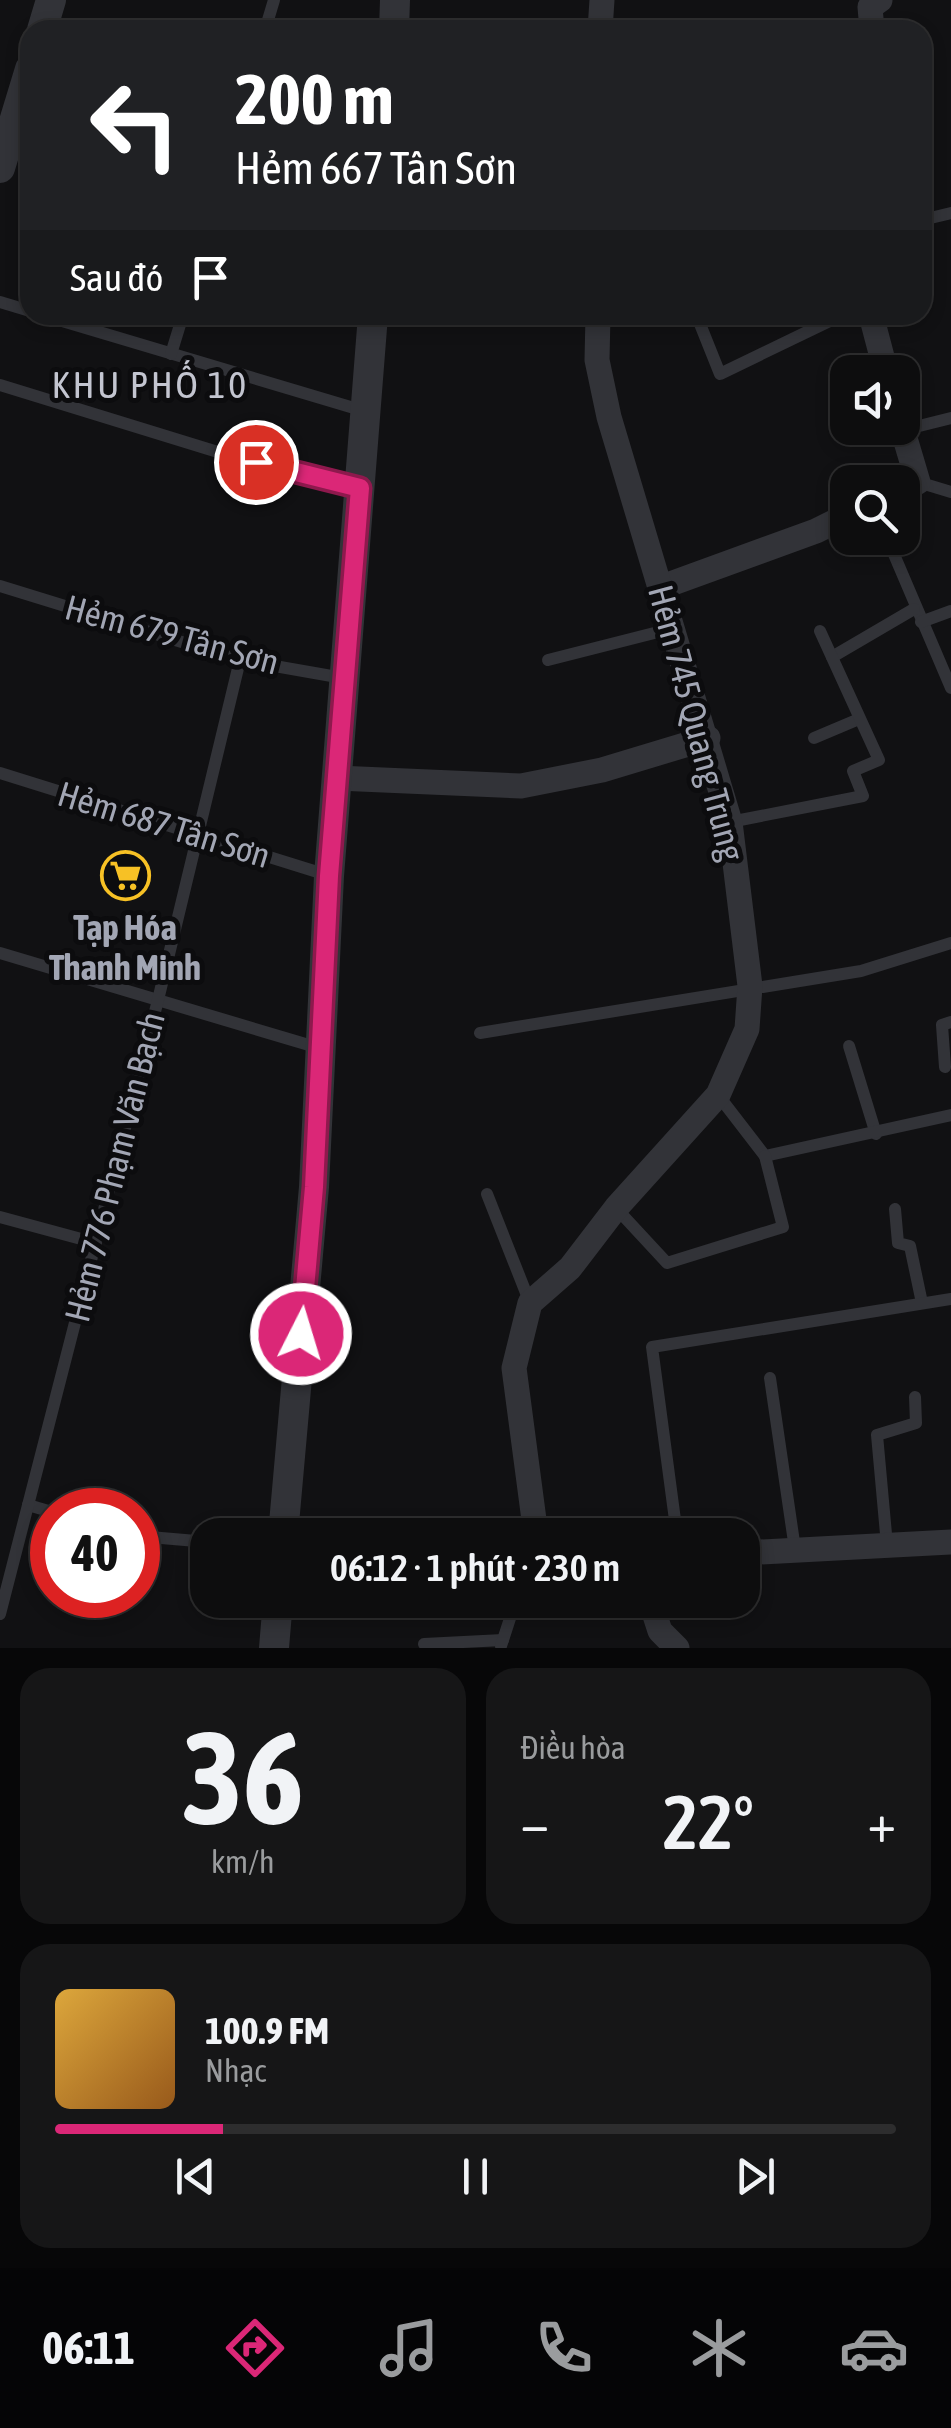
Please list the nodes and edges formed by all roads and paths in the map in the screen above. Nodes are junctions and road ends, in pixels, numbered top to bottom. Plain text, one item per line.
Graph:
1 (20, 102) edge
2 (0, 168) edge
3 (75, 325) edge
4 (179, 325) edge
5 (372, 325) edge
6 (598, 325) edge
7 (701, 325) edge
8 (821, 325) edge
9 (873, 325) edge
10 (172, 354) junction
11 (881, 355) edge
12 (0, 385) edge
13 (366, 412) junction
14 (951, 418) edge
15 (920, 425) edge
16 (920, 487) edge
17 (360, 488) junction
18 (951, 492) edge
19 (830, 525) edge
20 (893, 555) edge
21 (0, 586) edge
22 (662, 587) junction
23 (914, 609) junction
24 (951, 611) edge
25 (921, 622) junction
26 (670, 629) junction
27 (820, 630) dead end
28 (832, 657) junction
29 (240, 660) junction
30 (548, 660) dead end
31 (346, 678) junction
32 (951, 687) edge
33 (859, 719) junction
34 (708, 738) junction
35 (814, 738) dead end
36 (0, 774) edge
37 (337, 778) junction
38 (730, 822) junction
39 (197, 838) junction
40 (329, 876) junction
41 (951, 943) edge
42 (0, 954) edge
43 (750, 986) junction
44 (158, 1000) junction
45 (951, 1022) edge
46 (480, 1032) dead end
47 (850, 1046) dead end
48 (320, 1048) junction
49 (944, 1067) dead end
50 (718, 1096) junction
51 (951, 1115) edge
52 (876, 1134) junction
53 (766, 1156) junction
54 (488, 1194) dead end
55 (616, 1208) junction
56 (895, 1209) dead end
57 (0, 1217) edge
58 (96, 1243) junction
59 (951, 1299) edge
60 (530, 1303) junction
61 (922, 1303) junction
62 (770, 1378) dead end
63 (915, 1397) dead end
64 (28, 1505) joint
65 (285, 1518) edge
66 (534, 1518) edge
67 (676, 1518) edge
68 (160, 1538) edge
69 (190, 1540) edge
70 (951, 1542) edge
71 (887, 1545) junction
72 (795, 1549) junction
73 (760, 1552) edge
74 (0, 1614) edge
75 (276, 1618) edge
76 (510, 1618) edge
77 (656, 1618) edge
78 (424, 1644) dead end
79 (502, 1644) edge
80 (672, 1646) edge
81 (274, 1648) edge

1 - 2 street
3 - 10 lane
4 - 10 lane
5 - 13 street
6 - 22 street, Hẻm 745 Quang Trung
7 - 8 lane
9 - 11 street
10 - 13 lane
12 - 17 lane
13 - 17 street
14 - 15 lane
16 - 18 lane
17 - 31 street
19 - 22 street
20 - 23 lane
21 - 29 lane, Hẻm 679 Tân Sơn
22 - 26 street, Hẻm 745 Quang Trung
23 - 25 lane
23 - 28 lane
24 - 25 lane
25 - 32 lane
26 - 30 lane
26 - 34 street, Hẻm 745 Quang Trung
27 - 28 lane
28 - 33 lane
29 - 31 lane, Hẻm 679 Tân Sơn
29 - 39 lane, Hẻm 776 Phạm Văn Bạch
31 - 37 street
33 - 35 lane
33 - 38 lane
34 - 37 street
34 - 38 street, Hẻm 745 Quang Trung
36 - 39 lane, Hẻm 687 Tân Sơn
37 - 40 street
38 - 43 street, Hẻm 745 Quang Trung
39 - 40 lane, Hẻm 687 Tân Sơn
39 - 44 lane, Hẻm 776 Phạm Văn Bạch
40 - 48 street
41 - 43 lane
42 - 44 lane
43 - 46 lane
43 - 50 street, Hẻm 745 Quang Trung
44 - 48 lane
44 - 58 lane, Hẻm 776 Phạm Văn Bạch
45 - 49 lane
47 - 52 lane
48 - 65 street
50 - 53 lane
50 - 55 street, Hẻm 745 Quang Trung
51 - 52 lane
52 - 53 lane
53 - 55 lane
54 - 60 lane
55 - 60 street, Hẻm 745 Quang Trung
56 - 61 lane
57 - 58 lane
58 - 64 lane, Hẻm 776 Phạm Văn Bạch
59 - 61 lane
60 - 66 street
61 - 67 lane
62 - 72 lane
63 - 71 lane
64 - 74 lane, Hẻm 776 Phạm Văn Bạch
68 - 69 lane
70 - 71 street
71 - 72 street
72 - 73 street
75 - 81 street
76 - 79 lane
77 - 80 street
78 - 79 lane

